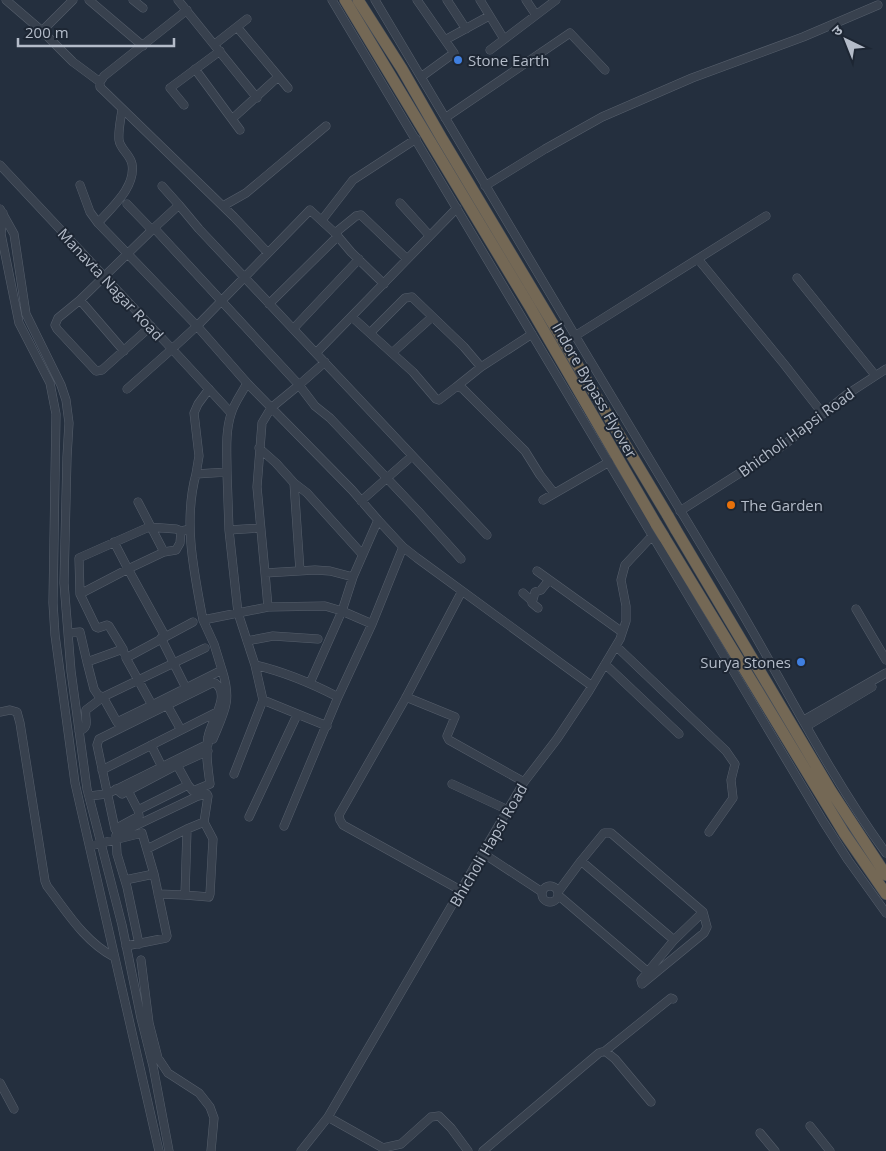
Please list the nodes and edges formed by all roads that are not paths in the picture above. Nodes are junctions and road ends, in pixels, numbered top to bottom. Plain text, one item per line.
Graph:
1 (6, 0) edge
2 (73, 0) edge
3 (88, 0) edge
4 (134, 0) edge
5 (178, 0) edge
6 (332, 0) edge
7 (345, 0) edge
8 (358, 0) edge
9 (375, 0) edge
10 (417, 0) edge
11 (447, 0) edge
12 (480, 0) edge
13 (526, 0) edge
14 (556, 0) edge
15 (878, 5) dead end
16 (143, 8) dead end
17 (187, 10) junction
18 (536, 15) junction
19 (490, 16) junction
20 (247, 19) dead end
21 (237, 26) junction
22 (466, 29) junction
23 (42, 31) junction
24 (504, 39) junction
25 (445, 40) junction
26 (215, 44) junction
27 (143, 46) junction
28 (490, 50) dead end
29 (220, 51) junction
30 (375, 60) junction
31 (195, 69) junction
32 (605, 70) dead end
33 (278, 77) junction
34 (421, 77) junction
35 (100, 82) junction
36 (288, 88) dead end
37 (257, 98) junction
38 (184, 105) dead end
39 (122, 109) junction
40 (445, 118) junction
41 (232, 119) junction
42 (326, 126) dead end
43 (240, 130) dead end
44 (416, 139) junction
45 (0, 165) edge
46 (80, 185) dead end
47 (162, 186) dead end
48 (485, 186) junction
49 (400, 203) dead end
50 (127, 204) dead end
51 (179, 205) junction
52 (223, 206) junction
53 (457, 208) junction
54 (1, 211) edge
55 (766, 216) dead end
56 (322, 220) junction
57 (98, 222) junction
58 (153, 229) junction
59 (336, 235) junction
60 (429, 235) junction
61 (268, 253) junction
62 (128, 254) junction
63 (359, 259) junction
64 (407, 259) junction
65 (698, 259) junction
66 (105, 276) junction
67 (244, 277) junction
68 (797, 278) dead end
69 (384, 284) junction
70 (80, 300) junction
71 (222, 300) junction
72 (270, 304) junction
73 (352, 317) junction
74 (432, 317) junction
75 (151, 326) junction
76 (197, 326) junction
77 (293, 329) junction
78 (370, 333) junction
79 (532, 334) junction
80 (575, 336) junction
81 (172, 350) junction
82 (124, 351) junction
83 (392, 352) junction
84 (316, 353) junction
85 (325, 362) junction
86 (481, 368) junction
87 (886, 369) edge
88 (875, 375) junction
89 (247, 383) junction
90 (299, 385) junction
91 (456, 387) junction
92 (127, 389) dead end
93 (210, 389) junction
94 (271, 408) junction
95 (231, 412) junction
96 (823, 414) junction
97 (259, 448) junction
98 (412, 456) junction
99 (609, 462) junction
100 (227, 472) junction
101 (196, 474) junction
102 (388, 479) junction
103 (294, 483) junction
104 (554, 493) junction
105 (542, 500) dead end
106 (362, 501) junction
107 (138, 502) dead end
108 (680, 512) junction
109 (378, 520) junction
110 (150, 527) junction
111 (190, 528) junction
112 (260, 528) junction
113 (228, 530) junction
114 (181, 531) junction
115 (487, 535) dead end
116 (652, 536) junction
117 (114, 542) junction
118 (403, 547) junction
119 (164, 552) junction
120 (362, 554) junction
121 (461, 559) dead end
122 (128, 569) junction
123 (300, 571) junction
124 (537, 571) dead end
125 (265, 573) junction
126 (353, 577) junction
127 (549, 580) junction
128 (462, 591) junction
129 (523, 593) dead end
130 (80, 594) junction
131 (532, 601) junction
132 (268, 607) junction
133 (538, 608) dead end
134 (856, 609) dead end
135 (342, 611) junction
136 (238, 613) junction
137 (203, 620) junction
138 (193, 622) dead end
139 (372, 624) junction
140 (622, 632) junction
141 (68, 633) junction
142 (163, 637) junction
143 (318, 639) dead end
144 (247, 641) junction
145 (616, 646) junction
146 (205, 648) dead end
147 (123, 649) junction
148 (126, 658) junction
149 (886, 660) edge
150 (87, 662) junction
151 (174, 663) junction
152 (605, 664) junction
153 (255, 665) junction
154 (222, 670) junction
155 (886, 673) edge
156 (886, 678) edge
157 (139, 681) junction
158 (310, 683) junction
159 (592, 686) junction
160 (186, 688) junction
161 (338, 697) junction
162 (406, 697) junction
163 (103, 698) junction
164 (263, 700) junction
165 (152, 705) junction
166 (167, 705) junction
167 (0, 712) edge
168 (217, 712) junction
169 (297, 715) junction
170 (805, 723) junction
171 (327, 726) junction
172 (181, 730) junction
173 (79, 732) junction
174 (679, 734) dead end
175 (209, 744) junction
176 (150, 745) junction
177 (177, 765) junction
178 (162, 766) junction
179 (102, 770) junction
180 (234, 774) dead end
181 (524, 782) junction
182 (452, 784) dead end
183 (188, 785) junction
184 (127, 788) junction
185 (823, 791) junction
186 (107, 794) junction
187 (89, 796) junction
188 (138, 810) junction
189 (508, 810) junction
190 (249, 817) dead end
191 (204, 822) junction
192 (284, 826) dead end
193 (187, 829) junction
194 (710, 832) dead end
195 (116, 840) junction
196 (102, 844) junction
197 (90, 846) junction
198 (147, 849) junction
199 (886, 853) edge
200 (484, 854) junction
201 (581, 860) junction
202 (154, 874) junction
203 (886, 875) edge
204 (125, 880) junction
205 (462, 891) junction
206 (542, 892) junction
207 (158, 894) junction
208 (558, 894) junction
209 (886, 894) edge
210 (185, 895) junction
211 (703, 912) junction
212 (886, 913) edge
213 (674, 940) junction
214 (138, 944) junction
215 (126, 946) junction
216 (114, 957) junction
217 (141, 960) dead end
218 (648, 972) junction
219 (674, 999) dead end
220 (605, 1050) junction
221 (0, 1083) edge
222 (650, 1102) dead end
223 (14, 1109) dead end
224 (328, 1117) junction
225 (810, 1126) dead end
226 (760, 1133) dead end
227 (466, 1148) edge
228 (159, 1151) edge
229 (169, 1151) edge
230 (211, 1151) edge
231 (301, 1151) edge
232 (457, 1151) edge
233 (483, 1151) edge
234 (775, 1151) edge
235 (830, 1151) edge

1 - 23 street
2 - 23 street
3 - 27 street
4 - 16 street
5 - 17 street
6 - 30 street
7 - 30 highway, Indore Bypass Flyover
8 - 185 highway, Indore Bypass Flyover, bridge
9 - 34 street
10 - 25 street
11 - 22 street
12 - 19 street
13 - 18 street
14 - 18 street
15 - 48 street
17 - 26 street
17 - 27 street
18 - 24 street
19 - 22 street
19 - 24 street
20 - 21 street
21 - 26 street
21 - 33 street
22 - 25 street
23 - 35 street
24 - 28 street
25 - 34 street
26 - 29 street
27 - 35 street
29 - 31 street
29 - 37 street
30 - 44 street
30 - 185 highway, Indore Bypass Flyover, bridge
31 - 38 street
31 - 41 street
32 - 40 street
33 - 36 street
33 - 37 street
34 - 40 street
35 - 39 street
37 - 41 street
39 - 52 street
39 - 57 street
40 - 48 street
41 - 43 street
42 - 52 street
44 - 53 street
44 - 56 street
45 - 66 street, Manavta Nagar Road
46 - 57 street
47 - 51 street
48 - 80 street
49 - 60 street
50 - 58 street
51 - 58 street
51 - 67 street
52 - 61 street
53 - 60 street
53 - 79 street
54 - 141 street
54 - 197 street
55 - 65 street
56 - 59 street
56 - 61 street, Manavta Nagar Road
57 - 62 street
58 - 62 street
58 - 71 street
59 - 63 street
59 - 64 street
59 - 72 street
60 - 64 street
61 - 67 street, Manavta Nagar Road
62 - 66 street
62 - 76 street
63 - 69 street
63 - 77 street
64 - 69 street
65 - 80 street
65 - 96 street
66 - 70 street
66 - 75 street, Manavta Nagar Road
67 - 71 street, Manavta Nagar Road
67 - 72 street
68 - 88 street
69 - 73 street
70 - 82 street
70 - 82 street
71 - 76 street, Manavta Nagar Road
71 - 90 street
72 - 77 street
73 - 78 street
73 - 84 street
74 - 78 street
74 - 83 street
74 - 86 street
75 - 81 street, Manavta Nagar Road
75 - 82 street
76 - 81 street, Manavta Nagar Road
76 - 89 street
77 - 84 street
78 - 83 street
79 - 86 street
79 - 99 street
80 - 108 street
81 - 92 street
81 - 93 street
83 - 91 street
84 - 85 street
85 - 90 street
85 - 98 street
86 - 91 street
87 - 88 street, Bhicholi Hapsi Road
88 - 96 street, Bhicholi Hapsi Road
89 - 94 street
89 - 95 street
90 - 94 street
90 - 102 street
91 - 104 street
93 - 95 street
93 - 101 street
94 - 97 street
94 - 106 street
95 - 100 street
96 - 108 street, Bhicholi Hapsi Road
97 - 103 street
97 - 112 street
98 - 102 street
98 - 115 street
99 - 104 street
99 - 116 street
100 - 101 street
100 - 113 street
101 - 111 street
102 - 106 street
102 - 121 street
103 - 120 street
103 - 123 street
104 - 105 street
106 - 109 street
107 - 110 street
108 - 170 street
109 - 118 street
109 - 120 street
110 - 114 street
110 - 117 street
110 - 119 street
111 - 114 street
111 - 137 street
112 - 113 street
112 - 125 street
113 - 136 street
114 - 119 street
116 - 140 street, Bhicholi Hapsi Road
116 - 185 street
117 - 122 street
117 - 130 street
118 - 128 street
118 - 139 street
119 - 122 street
120 - 126 street
122 - 130 street
122 - 142 street
123 - 125 street
123 - 126 street
124 - 127 street
125 - 132 street
126 - 135 street
127 - 131 street
127 - 140 street
128 - 159 street
128 - 162 street
129 - 131 street
130 - 147 street
131 - 133 street
132 - 135 street
132 - 136 street
134 - 149 street
135 - 139 street
135 - 158 street
136 - 137 street
136 - 144 street
137 - 154 street
138 - 142 street
139 - 161 street
140 - 145 street, Bhicholi Hapsi Road
141 - 150 street
141 - 173 street
142 - 148 street
142 - 151 street
143 - 144 street
144 - 153 street
145 - 152 street, Bhicholi Hapsi Road
145 - 194 street
146 - 151 street
147 - 148 street
147 - 150 street
148 - 157 street
150 - 163 street
151 - 157 street
151 - 160 street
152 - 159 street, Bhicholi Hapsi Road
152 - 174 street
153 - 158 street
153 - 164 street
154 - 160 street
154 - 175 street
155 - 170 street
156 - 170 street
157 - 163 street
157 - 165 street
158 - 161 street
159 - 181 street, Bhicholi Hapsi Road
160 - 165 street
161 - 171 street
162 - 181 street
162 - 205 street
163 - 165 street
163 - 173 street
164 - 169 street
164 - 180 street
166 - 168 street
166 - 172 street
166 - 179 street
167 - 216 street
168 - 172 street
168 - 175 street
169 - 171 street
169 - 190 street
170 - 185 street
171 - 192 street
172 - 176 street
173 - 187 street
175 - 177 street
175 - 178 street
175 - 183 street
176 - 178 street
176 - 179 street
177 - 183 street
177 - 184 street
178 - 184 street
179 - 186 street
181 - 189 street, Bhicholi Hapsi Road
182 - 189 street
183 - 188 street
184 - 186 street
184 - 188 street
185 - 199 street
185 - 203 highway
185 - 209 highway
185 - 212 street
186 - 187 street
186 - 188 street
187 - 196 street
189 - 200 street, Bhicholi Hapsi Road
191 - 193 street
191 - 195 street
191 - 210 street
193 - 198 street
193 - 210 street
195 - 196 street
195 - 198 street
195 - 204 street
196 - 197 street
196 - 215 street
197 - 216 street
198 - 202 street
200 - 205 street, Bhicholi Hapsi Road
200 - 206 street
201 - 208 street
201 - 211 street
201 - 213 street
202 - 204 street
202 - 207 street
204 - 214 street
205 - 224 street, Bhicholi Hapsi Road
206 - 208 street
206 - 208 street
207 - 210 street
207 - 214 street
208 - 218 street
211 - 213 street
211 - 218 street
213 - 218 street
214 - 215 street
215 - 229 street
216 - 228 street
217 - 230 street
219 - 220 street
220 - 222 street
220 - 233 street
221 - 223 street
224 - 227 street
224 - 231 street, Bhicholi Hapsi Road
225 - 235 street
226 - 234 street
227 - 232 street

